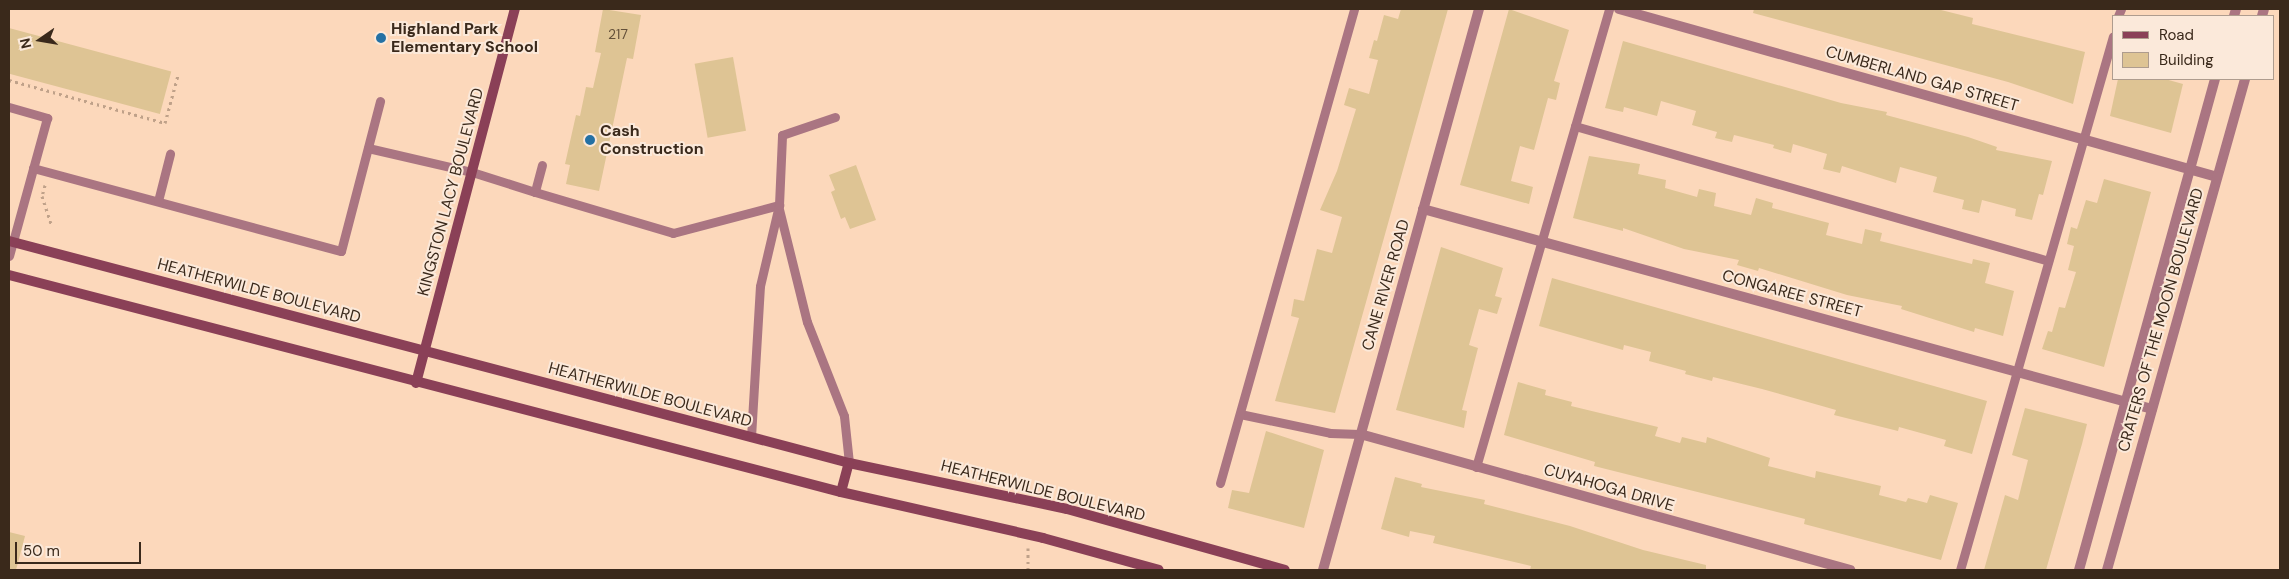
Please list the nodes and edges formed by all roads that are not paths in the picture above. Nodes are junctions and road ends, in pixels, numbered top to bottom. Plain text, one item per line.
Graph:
1 (515, 9) edge
2 (1354, 9) edge
3 (1479, 9) edge
4 (1609, 9) edge
5 (1619, 9) edge
6 (2112, 40) edge
7 (2215, 80) edge
8 (2245, 80) edge
9 (380, 101) dead end
10 (9, 107) edge
11 (835, 117) dead end
12 (1575, 126) junction
13 (2083, 141) junction
14 (368, 148) junction
15 (170, 154) dead end
16 (542, 165) dead end
17 (33, 168) junction
18 (2187, 169) junction
19 (472, 172) junction
20 (2217, 177) junction
21 (535, 192) junction
22 (158, 202) junction
23 (778, 205) junction
24 (1423, 209) junction
25 (11, 241) edge
26 (1542, 242) junction
27 (9, 256) edge
28 (2048, 261) junction
29 (9, 275) edge
30 (424, 352) junction
31 (2017, 372) junction
32 (416, 383) junction
33 (2125, 402) junction
34 (2152, 409) junction
35 (1240, 414) junction
36 (1360, 434) junction
37 (751, 437) junction
38 (849, 463) junction
39 (1476, 466) junction
40 (1220, 483) dead end
41 (842, 492) junction
42 (1159, 570) edge
43 (1286, 570) edge
44 (1323, 570) edge
45 (1850, 570) edge
46 (1960, 570) edge
47 (2079, 570) edge
48 (2107, 570) edge

1 - 19 main road, KINGSTON LACY BOULEVARD
2 - 35 lane
3 - 24 street, CANE RIVER ROAD
4 - 12 lane
5 - 13 street, CUMBERLAND GAP STREET
6 - 13 lane
7 - 18 street, CRATERS OF THE MOON BOULEVARD
8 - 20 street, CRATERS OF THE MOON BOULEVARD
9 - 14 lane
10 - 17 lane
11 - 23 lane
12 - 26 lane
12 - 28 lane
13 - 18 street, CUMBERLAND GAP STREET
13 - 28 lane
14 - 19 lane
14 - 22 lane
15 - 22 lane
16 - 21 lane
17 - 22 lane
17 - 25 lane
18 - 20 street, CUMBERLAND GAP STREET
18 - 33 street, CRATERS OF THE MOON BOULEVARD
19 - 21 lane
19 - 30 main road, KINGSTON LACY BOULEVARD
20 - 34 street, CRATERS OF THE MOON BOULEVARD
21 - 23 lane
23 - 37 lane
23 - 38 lane
24 - 26 street, CONGAREE STREET
24 - 36 street, CANE RIVER ROAD
25 - 27 lane
25 - 30 main road, HEATHERWILDE BOULEVARD
26 - 31 street, CONGAREE STREET
26 - 39 lane
28 - 31 lane
29 - 32 main road
30 - 32 main road, KINGSTON LACY BOULEVARD
30 - 37 main road, HEATHERWILDE BOULEVARD
31 - 33 street, CONGAREE STREET
31 - 46 lane
32 - 41 main road
33 - 34 street, CONGAREE STREET
33 - 47 street, CRATERS OF THE MOON BOULEVARD
34 - 48 street, CRATERS OF THE MOON BOULEVARD
35 - 36 lane
35 - 40 lane
36 - 39 street, CUYAHOGA DRIVE
36 - 44 street, CANE RIVER ROAD
37 - 38 main road, HEATHERWILDE BOULEVARD
38 - 41 main road
38 - 43 main road, HEATHERWILDE BOULEVARD
39 - 45 street, CUYAHOGA DRIVE
41 - 42 main road

